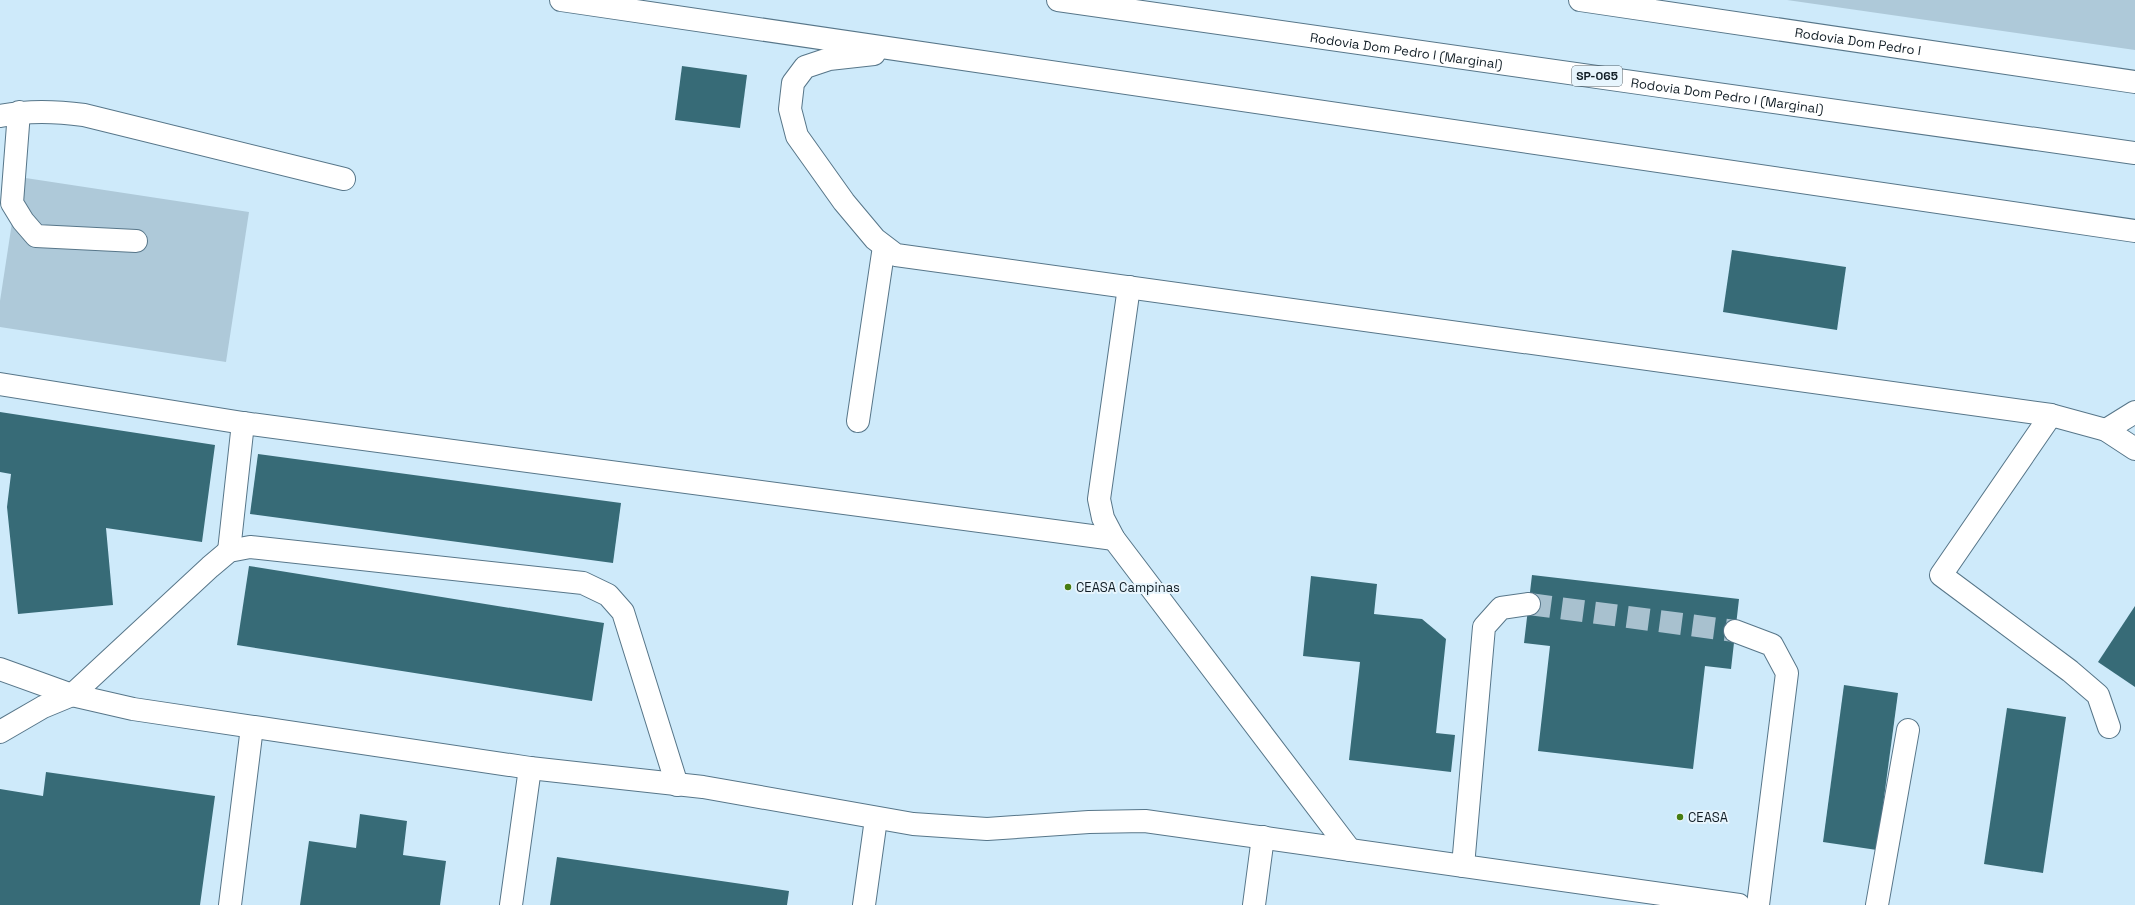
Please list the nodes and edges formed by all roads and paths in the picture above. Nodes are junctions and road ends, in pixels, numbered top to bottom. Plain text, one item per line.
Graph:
1 (561, 0) edge
2 (1058, 0) edge
3 (1580, 0) edge
4 (905, 51) junction
5 (2135, 82) edge
6 (10, 114) edge
7 (2135, 153) edge
8 (344, 179) dead end
9 (2135, 231) edge
10 (136, 241) dead end
11 (883, 254) dead end
12 (1129, 287) junction
13 (0, 384) edge
14 (2135, 412) edge
15 (2051, 415) junction
16 (858, 421) dead end
17 (242, 423) junction
18 (2106, 430) junction
19 (2135, 449) edge
20 (1114, 539) junction
21 (229, 552) junction
22 (1529, 604) tunnel mouth
23 (1735, 631) tunnel mouth
24 (0, 669) edge
25 (72, 695) junction
26 (252, 727) junction
27 (2109, 727) dead end
28 (1908, 730) dead end
29 (0, 732) edge
30 (530, 768) junction
31 (677, 785) junction
32 (876, 819) junction
33 (1263, 838) junction
34 (1350, 850) junction
35 (1463, 866) junction
36 (230, 905) edge
37 (511, 905) edge
38 (864, 905) edge
39 (1254, 905) edge
40 (1739, 905) edge
41 (1758, 905) edge
42 (1877, 905) edge

1 - 4 main road
2 - 7 main road, Rodovia Dom Pedro I (Marginal) / SP-065
3 - 5 main road, Rodovia Dom Pedro I
4 - 9 main road
4 - 12 main road
6 - 8 main road
6 - 10 main road
11 - 16 main road
12 - 15 main road
12 - 20 main road
13 - 17 main road
14 - 18 main road
15 - 18 main road
15 - 27 main road
17 - 20 main road
17 - 21 main road
18 - 19 main road
20 - 34 main road
21 - 25 main road
21 - 31 main road
22 - 35 main road
23 - 41 main road
24 - 25 main road
25 - 26 main road
25 - 29 main road
26 - 30 main road
26 - 36 main road
28 - 42 main road
30 - 31 main road
30 - 37 main road
31 - 32 main road
32 - 33 main road
32 - 38 main road
33 - 34 main road
33 - 39 main road
34 - 35 main road
35 - 40 main road

